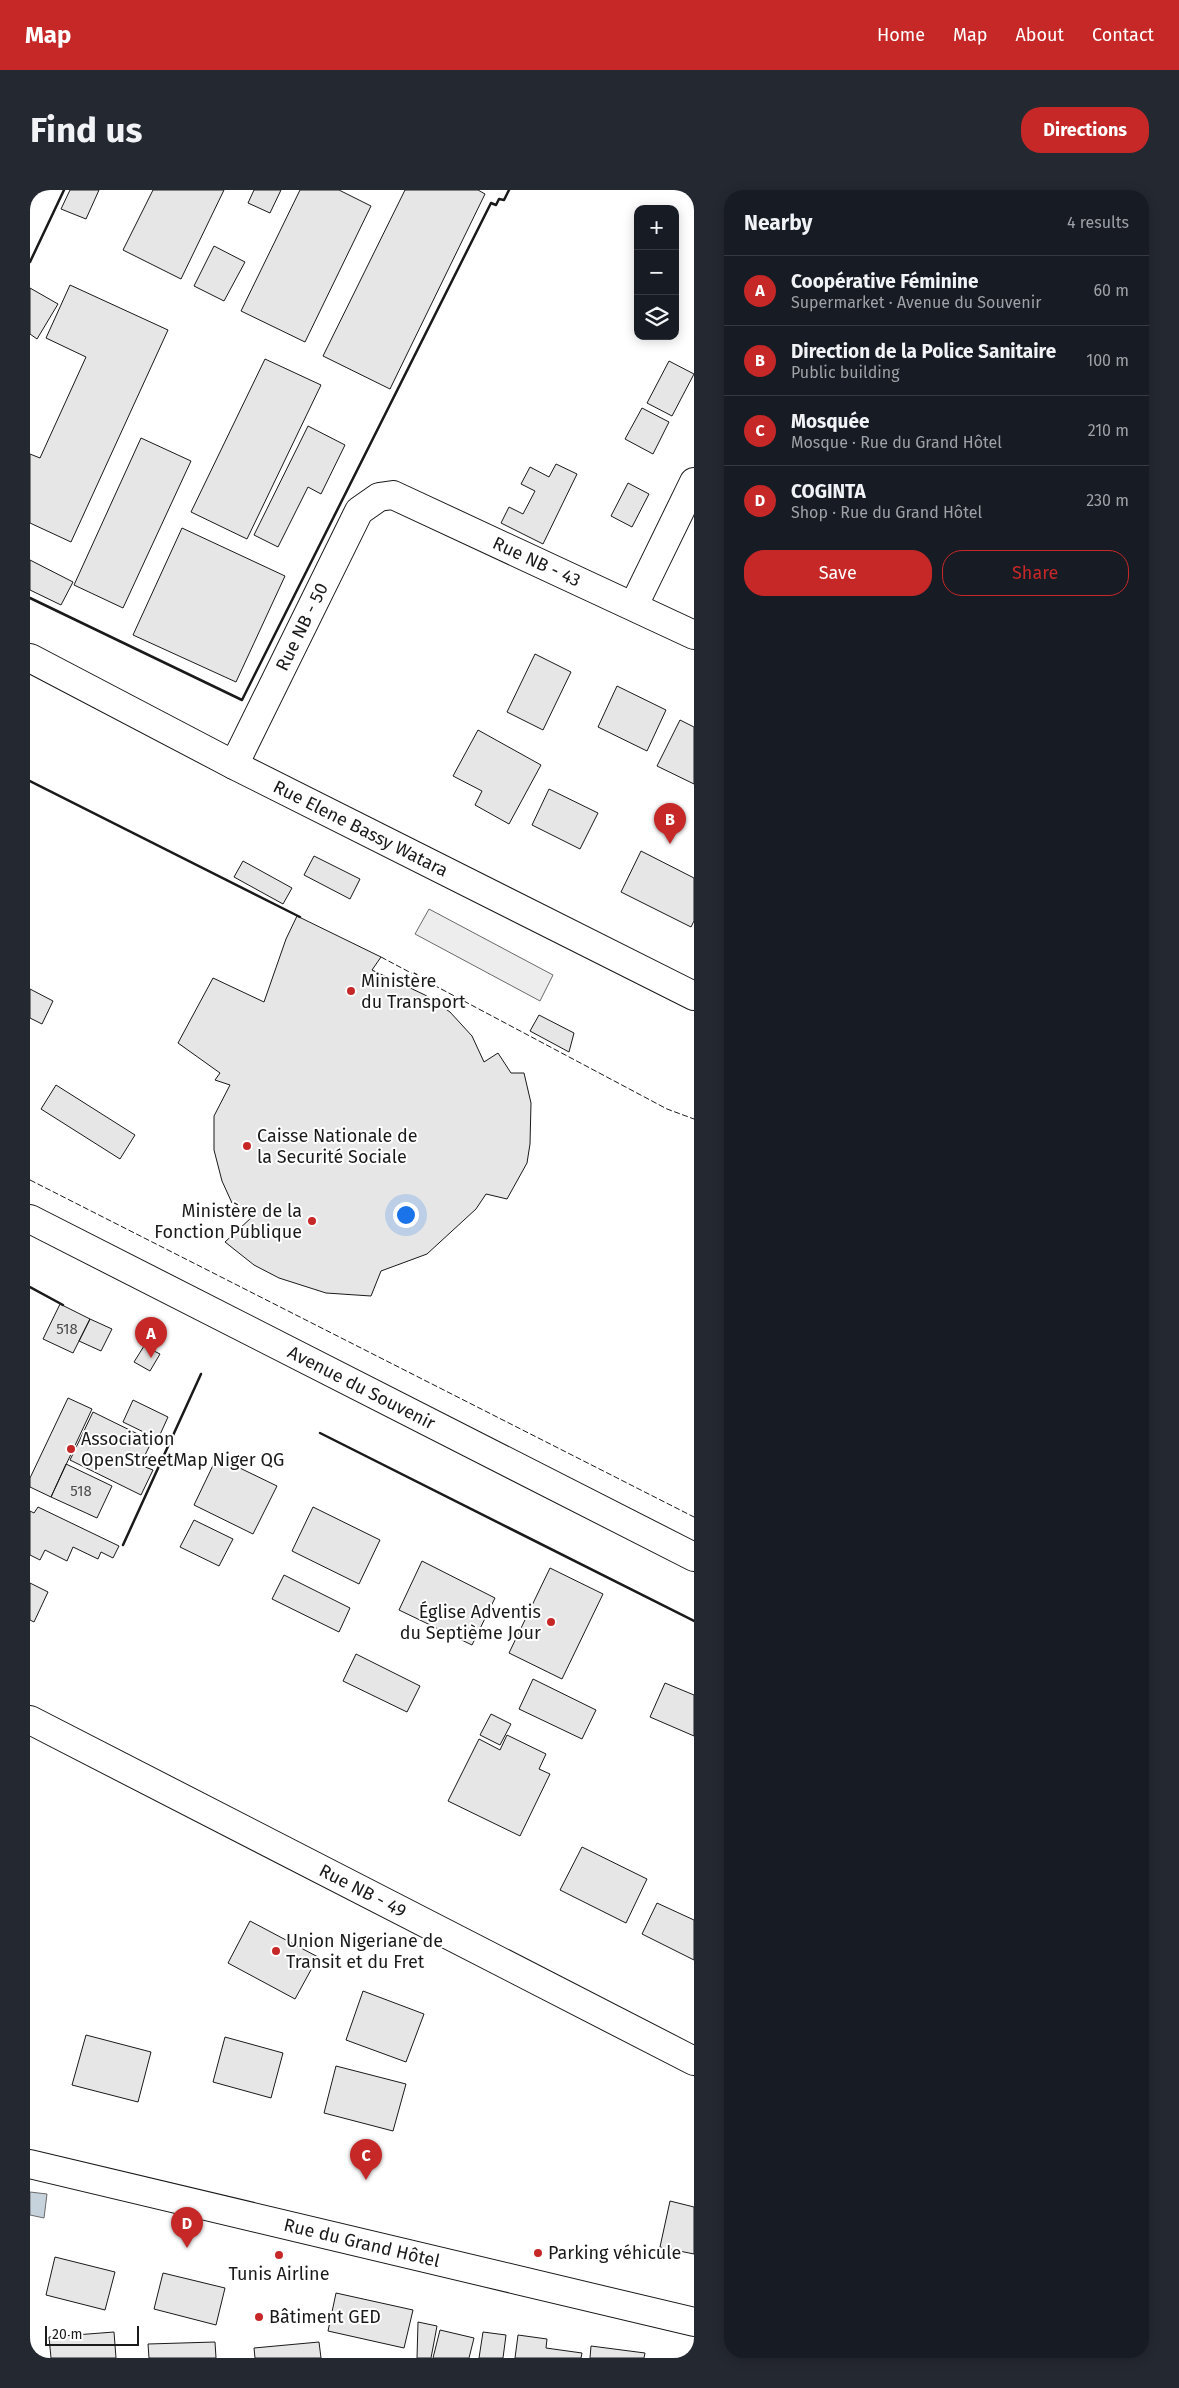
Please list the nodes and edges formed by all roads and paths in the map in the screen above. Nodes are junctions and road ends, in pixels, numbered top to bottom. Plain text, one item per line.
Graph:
1 (694, 482) edge
2 (379, 497) joint
3 (634, 605) junction
4 (694, 635) edge
5 (30, 658) edge
6 (234, 765) junction
7 (694, 996) edge
8 (30, 1219) edge
9 (694, 1557) edge
10 (30, 1720) edge
11 (694, 2061) edge
12 (30, 2164) edge
13 (694, 2322) edge

1 - 3 street
2 - 3 street, Rue NB - 43
2 - 6 street, Rue NB - 50
3 - 4 street, Rue NB - 43
5 - 6 street, Rue Elene Bassy Watara
6 - 7 street, Rue Elene Bassy Watara
8 - 9 street, Avenue du Souvenir
10 - 11 street, Rue NB - 49
12 - 13 street, Rue du Grand Hôtel

